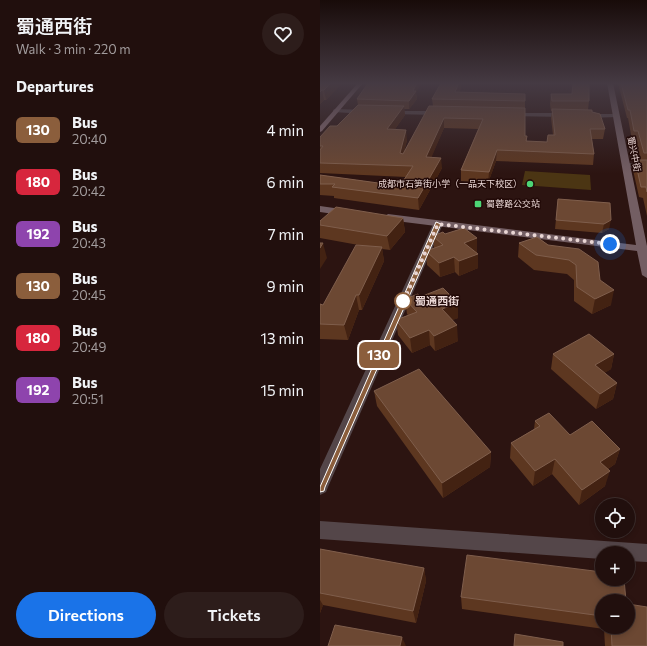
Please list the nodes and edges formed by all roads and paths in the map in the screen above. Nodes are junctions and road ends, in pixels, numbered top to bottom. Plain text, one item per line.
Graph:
1 (334, 113) edge
2 (499, 114) edge
3 (616, 116) joint
4 (320, 130) edge
5 (626, 165) junction
6 (647, 166) edge
7 (320, 209) edge
8 (359, 214) edge
9 (375, 216) edge
10 (438, 224) junction
11 (644, 248) edge
12 (647, 275) edge
13 (320, 487) edge
14 (320, 530) edge
15 (647, 553) edge

1 - 4 main road
2 - 3 street
3 - 5 street, 蜀兴中街
5 - 6 street
5 - 11 street, 蜀兴中街
7 - 8 street
9 - 10 street
10 - 11 street
10 - 13 street
11 - 12 street, 蜀兴中街
14 - 15 street

